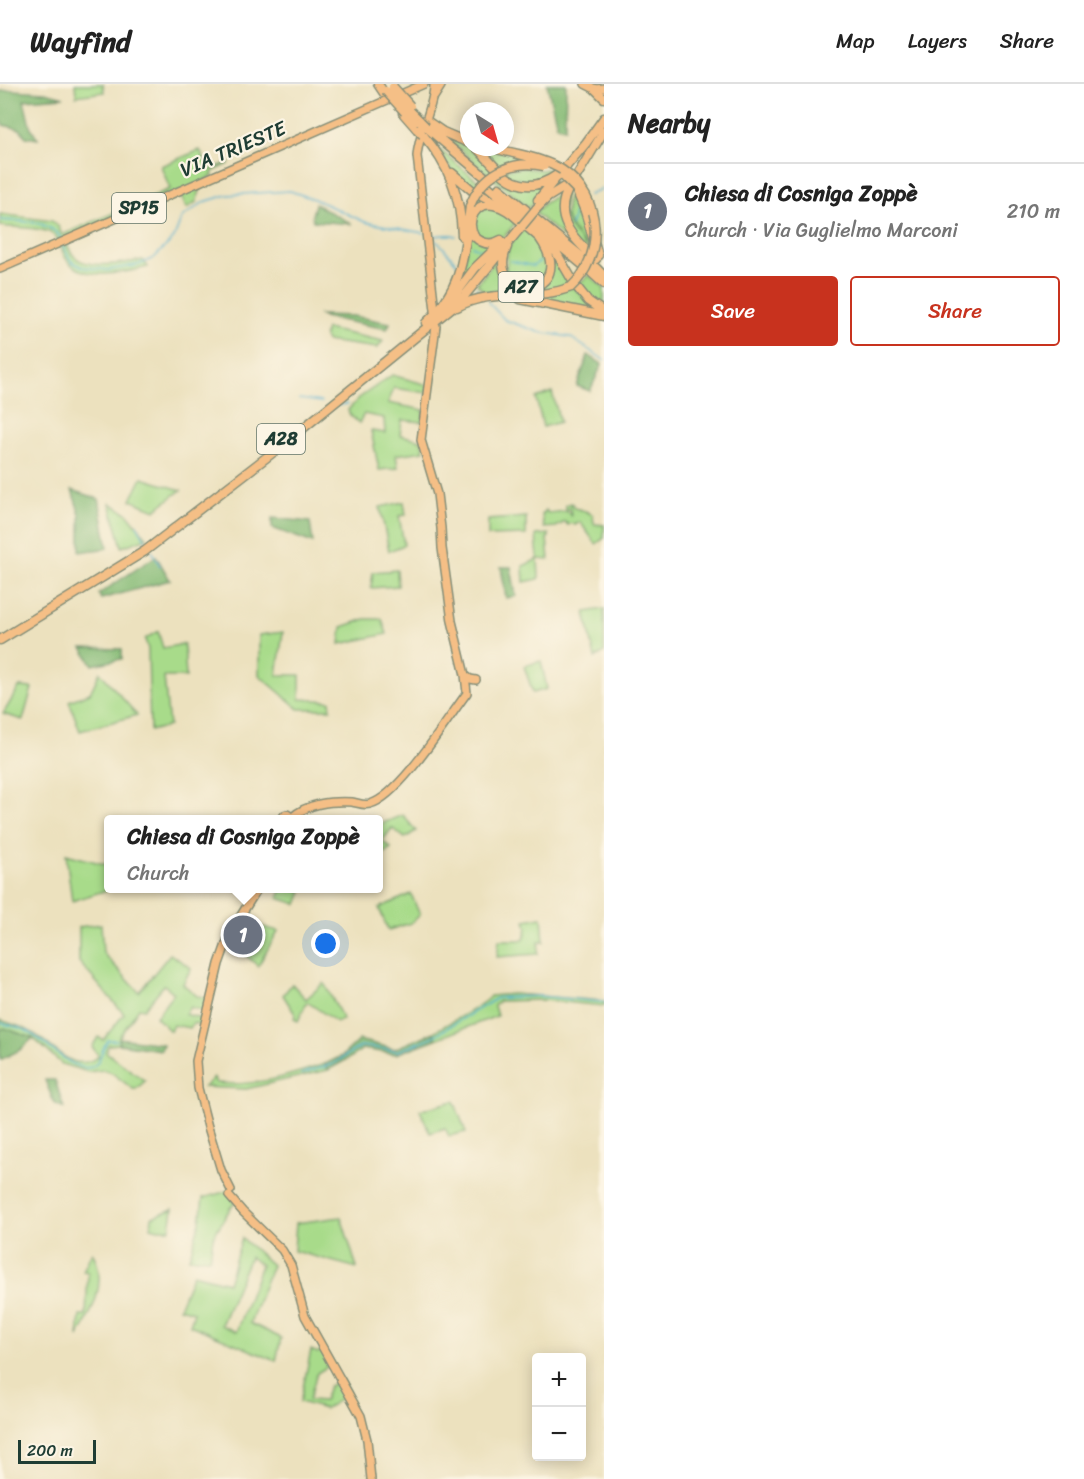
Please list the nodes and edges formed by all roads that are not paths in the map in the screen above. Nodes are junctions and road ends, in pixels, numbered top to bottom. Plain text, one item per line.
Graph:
1 (585, 84) edge
2 (419, 85) edge
3 (438, 85) edge
4 (386, 87) edge
5 (599, 88) edge
6 (604, 98) edge
7 (432, 100) junction
8 (604, 118) edge
9 (422, 126) junction
10 (604, 131) edge
11 (460, 139) edge
12 (514, 153) edge
13 (485, 156) edge
14 (447, 168) junction
15 (558, 175) junction
16 (572, 182) junction
17 (506, 210) junction
18 (526, 218) junction
19 (539, 237) junction
20 (597, 264) edge
21 (0, 269) edge
22 (462, 274) junction
23 (604, 276) edge
24 (604, 284) edge
25 (574, 285) junction
26 (505, 296) junction
27 (438, 311) junction
28 (604, 314) edge
29 (436, 326) dead end
30 (411, 341) junction
31 (389, 354) junction
32 (175, 527) junction
33 (135, 555) junction
34 (0, 635) edge
35 (0, 640) edge
36 (465, 675) junction
37 (476, 680) dead end
38 (293, 815) edge
39 (255, 893) edge
40 (371, 1479) edge

1 - 5 main road
2 - 7 main road
2 - 21 main road, VIA TRIESTE / SP15
3 - 7 main road
4 - 9 highway, A27, bridge
5 - 6 highway
7 - 27 main road
8 - 15 highway, A27
9 - 11 highway, A27
9 - 14 highway
9 - 18 highway, A27
10 - 16 highway
12 - 25 highway, A28, bridge
13 - 15 highway, A27
14 - 17 highway, A27
14 - 22 highway
15 - 18 highway, A27
16 - 18 highway
16 - 20 highway, A27
17 - 18 highway, A27
17 - 18 highway, A27
18 - 19 highway, A27
18 - 19 highway, A27
18 - 20 highway, A27
18 - 22 highway, A28
18 - 30 highway, A28
19 - 25 highway, A27
20 - 22 highway, A28, bridge
20 - 23 highway, A27
20 - 24 highway, A27
22 - 27 highway, A28
22 - 31 highway, A28
25 - 26 highway, A28
25 - 28 highway, A27
26 - 28 highway, A28
26 - 30 highway, A28
27 - 31 highway, A28
29 - 36 main road
30 - 32 highway, A28
31 - 32 highway, A28
32 - 33 highway, A28
33 - 34 highway, A28
33 - 35 highway, A28
36 - 37 main road
36 - 38 main road
39 - 40 main road

